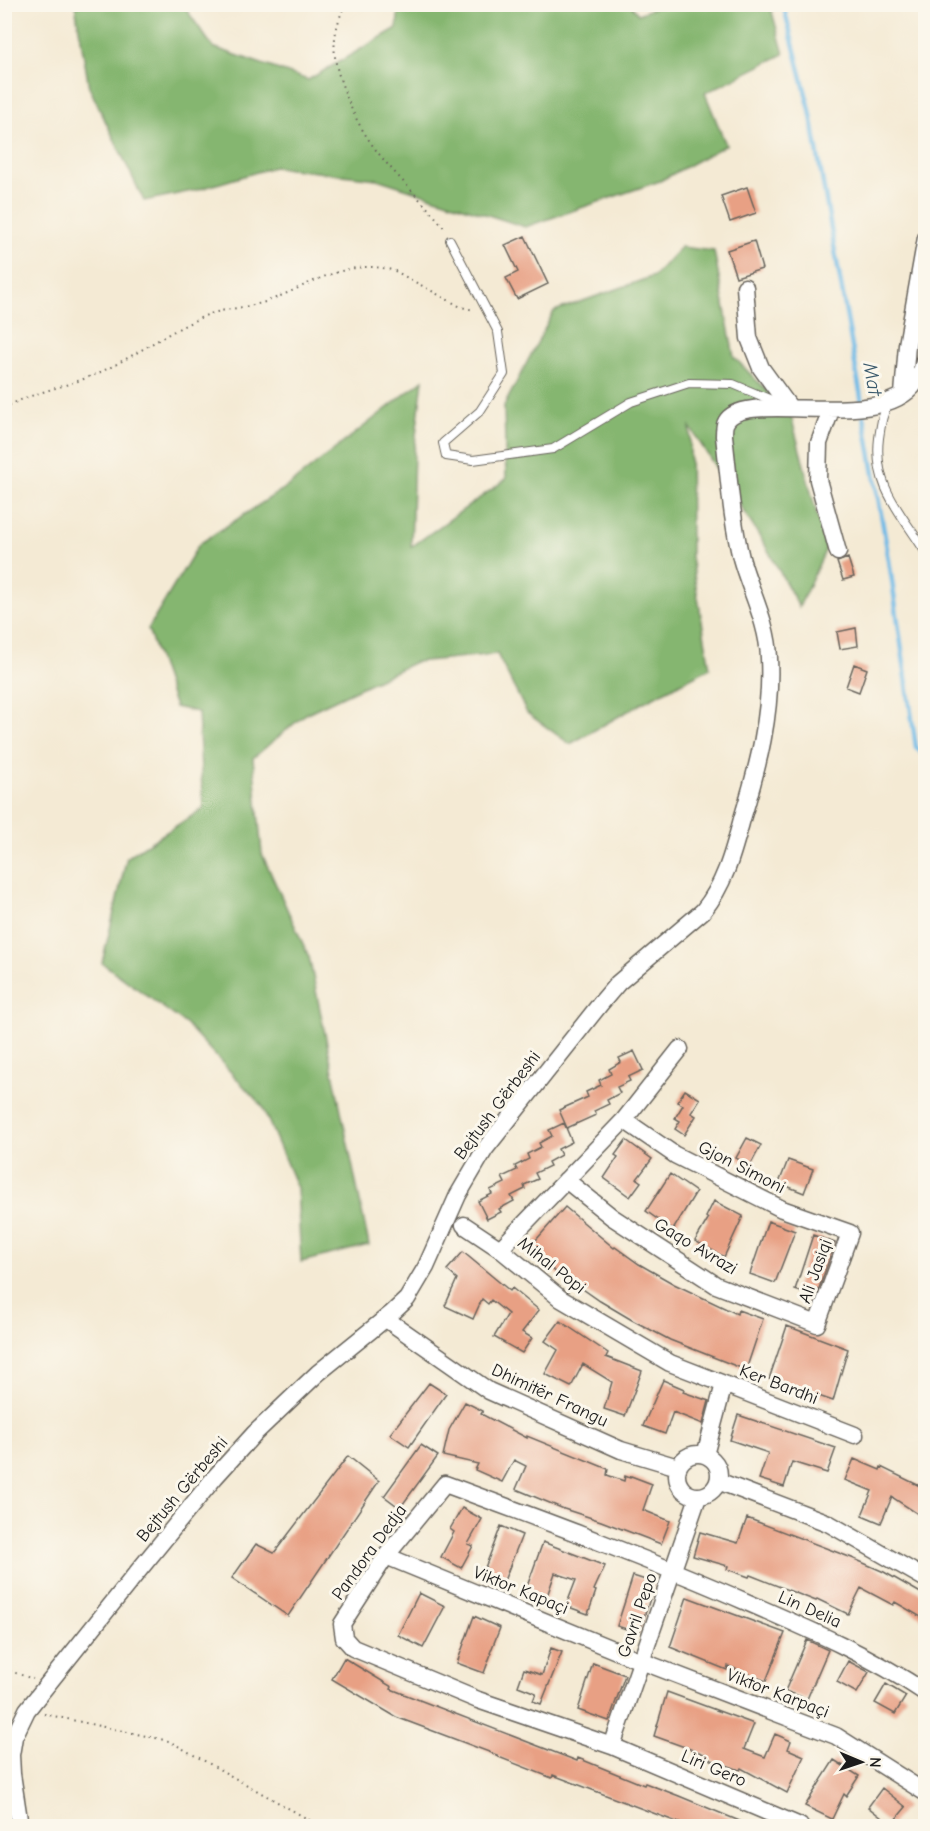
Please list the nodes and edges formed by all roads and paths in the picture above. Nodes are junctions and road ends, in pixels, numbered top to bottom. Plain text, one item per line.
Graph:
1 (345, 4) edge
2 (926, 238) edge
3 (450, 240) joint
4 (745, 287) dead end
5 (486, 310) junction
6 (926, 356) edge
7 (890, 400) junction
8 (4, 408) edge
9 (790, 408) junction
10 (831, 410) junction
11 (838, 552) dead end
12 (926, 552) edge
13 (680, 1049) dead end
14 (624, 1120) junction
15 (566, 1180) junction
16 (464, 1225) dead end
17 (850, 1233) joint
18 (500, 1249) junction
19 (386, 1319) junction
20 (817, 1324) joint
21 (724, 1384) junction
22 (855, 1435) dead end
23 (705, 1455) junction
24 (678, 1467) junction
25 (718, 1481) junction
26 (698, 1497) junction
27 (386, 1556) junction
28 (673, 1569) junction
29 (926, 1579) edge
30 (641, 1661) junction
31 (4, 1669) edge
32 (47, 1684) junction
33 (926, 1693) edge
34 (27, 1710) junction
35 (612, 1746) junction
36 (926, 1793) edge
37 (20, 1827) edge
38 (320, 1827) edge
39 (800, 1827) edge

1 - 3 path
2 - 7 street
3 - 5 lane
4 - 9 street
5 - 8 path
5 - 9 lane
6 - 7 street
7 - 10 street, Bejtush Gërbeshi
7 - 12 lane
9 - 10 street, Bejtush Gërbeshi
9 - 19 street, Bejtush Gërbeshi
10 - 11 street
13 - 14 street, Mihal Popi
14 - 15 street, Mihal Popi
14 - 17 street, Gjon Simoni
15 - 18 street, Mihal Popi
15 - 20 street, Gaqo Avrazi
16 - 18 street
17 - 20 street, Ali Jasiqi
18 - 21 street, Mihal Popi
19 - 24 street, Dhimitër Frangu
19 - 32 street, Bejtush Gërbeshi
21 - 22 street, Ker Bardhi
21 - 23 street, Ker Bardhi
23 - 24 street
23 - 25 street
24 - 26 street
25 - 26 street
25 - 29 street
26 - 28 street, Gavril Pepo
27 - 28 street, Pandora Dedja
27 - 30 street, Viktor Kapaçi
27 - 35 street, Pandora Dedja
28 - 30 street, Gavril Pepo
28 - 33 street, Lin Delia
30 - 35 street, Gavril Pepo
30 - 36 street, Viktor Karpaçi
31 - 32 path
32 - 34 street, Bejtush Gërbeshi
34 - 37 street, Bejtush Gërbeshi
34 - 38 path
35 - 39 street, Liri Gero

